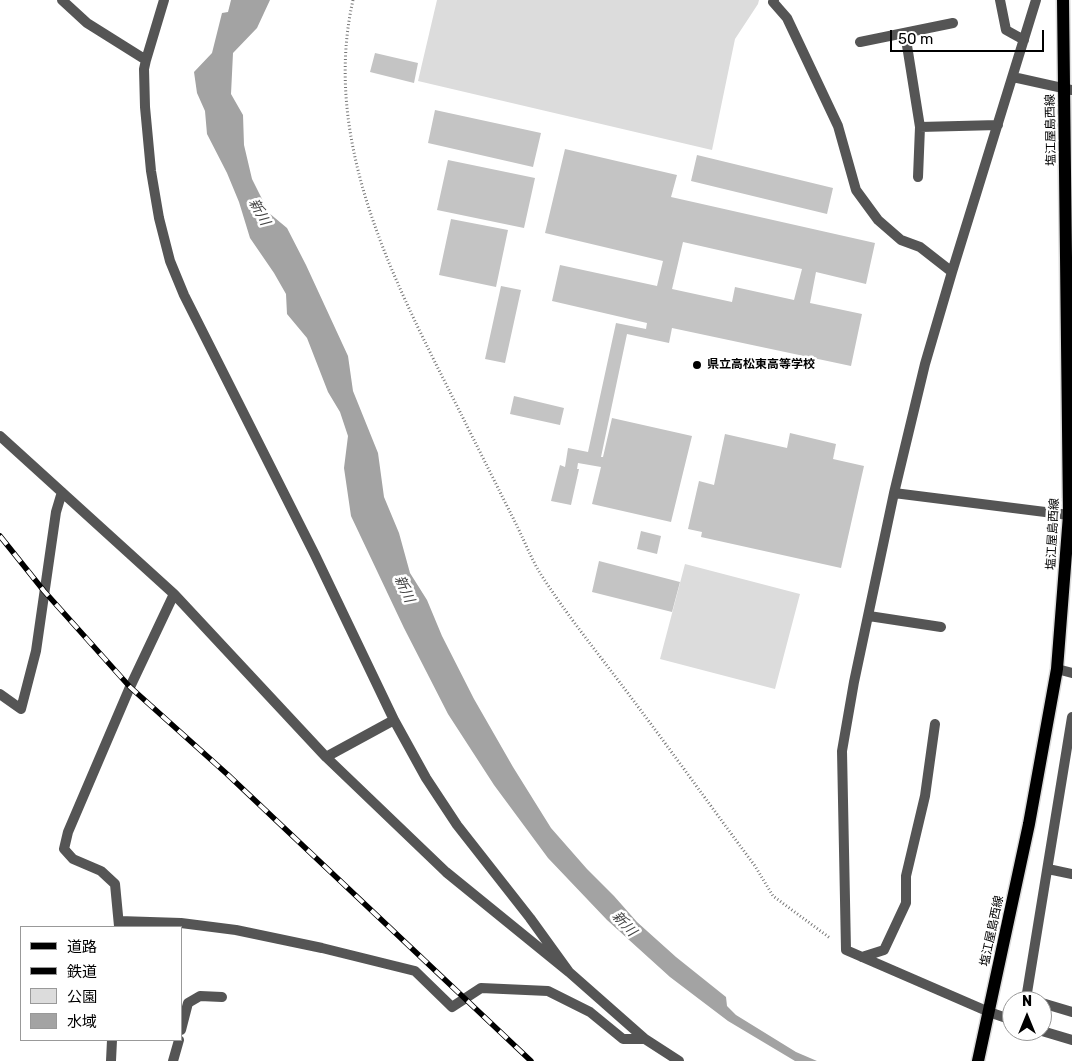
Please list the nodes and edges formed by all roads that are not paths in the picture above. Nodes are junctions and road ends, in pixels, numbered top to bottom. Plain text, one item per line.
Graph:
1 (62, 0) edge
2 (164, 0) edge
3 (774, 0) edge
4 (1000, 0) edge
5 (1036, 0) edge
6 (1063, 0) edge
7 (953, 23) dead end
8 (905, 33) junction
9 (1024, 40) junction
10 (860, 42) dead end
11 (146, 60) junction
12 (1013, 77) junction
13 (1068, 89) edge
14 (998, 125) junction
15 (920, 127) junction
16 (918, 177) dead end
17 (952, 272) junction
18 (0, 436) edge
19 (62, 492) junction
20 (894, 493) junction
21 (1069, 515) junction
22 (174, 594) junction
23 (869, 616) junction
24 (941, 627) dead end
25 (1057, 669) junction
26 (1072, 672) edge
27 (0, 694) edge
28 (1072, 717) edge
29 (394, 720) junction
30 (935, 724) dead end
31 (326, 757) junction
32 (1048, 869) junction
33 (1072, 874) edge
34 (119, 924) edge
35 (862, 957) junction
36 (569, 972) junction
37 (1027, 991) edge
38 (222, 997) dead end
39 (1052, 1007) edge
40 (989, 1012) junction
41 (1072, 1012) edge
42 (1002, 1017) edge
43 (182, 1026) edge
44 (1052, 1034) edge
45 (644, 1039) junction
46 (1072, 1040) edge
47 (112, 1041) edge
48 (179, 1041) edge
49 (111, 1061) edge
50 (173, 1061) edge
51 (679, 1061) edge
52 (978, 1061) edge

1 - 11 street
2 - 11 street
3 - 17 street
4 - 9 street
5 - 9 street
6 - 13 main road, 塩江屋島西線
7 - 8 street
8 - 10 street
8 - 15 street
9 - 12 street
11 - 29 street
12 - 13 street
12 - 14 street
13 - 21 main road, 塩江屋島西線
14 - 15 street
14 - 17 street
15 - 16 street
17 - 20 street
18 - 19 street
19 - 22 street
19 - 27 street
20 - 21 street
20 - 23 street
21 - 25 main road, 塩江屋島西線
22 - 31 street
22 - 34 street
23 - 24 street
23 - 35 street
25 - 26 street
25 - 40 main road, 塩江屋島西線
28 - 32 street
29 - 31 street
29 - 36 street
30 - 35 street
31 - 36 street
32 - 33 street
32 - 37 street
34 - 45 street
35 - 40 street
36 - 45 street
38 - 43 street
39 - 41 street
40 - 42 street
40 - 52 main road, 塩江屋島西線
44 - 46 street
45 - 51 street
47 - 49 street
48 - 50 street

